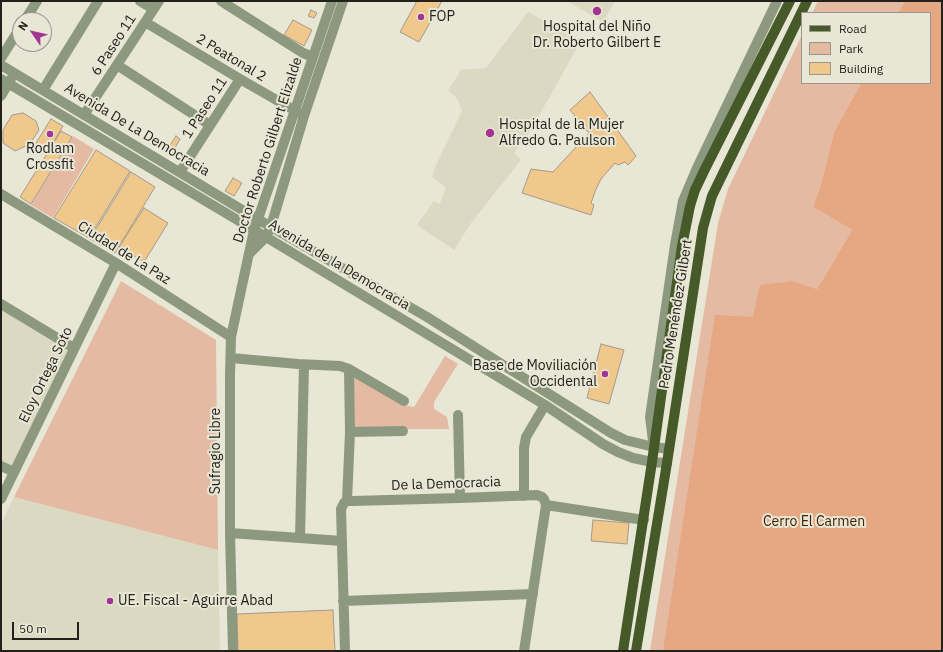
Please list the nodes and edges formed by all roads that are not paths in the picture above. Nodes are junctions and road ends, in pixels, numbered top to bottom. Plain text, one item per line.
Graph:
1 (37, 1) edge
2 (98, 1) edge
3 (140, 1) edge
4 (221, 1) edge
5 (343, 1) edge
6 (778, 1) edge
7 (783, 1) edge
8 (790, 1) edge
9 (807, 1) edge
10 (329, 2) edge
11 (156, 5) edge
12 (30, 12) edge
13 (802, 12) edge
14 (801, 13) edge
15 (145, 22) junction
16 (779, 22) junction
17 (12, 41) edge
18 (312, 57) junction
19 (1, 58) edge
20 (1, 65) edge
21 (117, 65) junction
22 (15, 74) junction
23 (240, 79) junction
24 (5, 81) edge
25 (43, 90) junction
26 (1, 96) edge
27 (294, 111) junction
28 (84, 115) junction
29 (304, 116) junction
30 (210, 125) junction
31 (704, 171) junction
32 (180, 172) junction
33 (687, 193) junction
34 (1, 194) edge
35 (258, 219) junction
36 (271, 226) junction
37 (254, 230) junction
38 (266, 237) junction
39 (249, 254) junction
40 (116, 263) junction
41 (1, 304) edge
42 (231, 337) junction
43 (74, 348) junction
44 (231, 358) junction
45 (304, 365) junction
46 (349, 369) junction
47 (404, 401) dead end
48 (545, 406) junction
49 (458, 415) dead end
50 (403, 431) dead end
51 (350, 432) junction
52 (654, 447) junction
53 (669, 449) junction
54 (652, 462) junction
55 (667, 463) junction
56 (1, 466) edge
57 (14, 472) junction
58 (524, 496) junction
59 (460, 498) junction
60 (1, 499) edge
61 (347, 501) junction
62 (546, 505) junction
63 (644, 520) junction
64 (230, 533) junction
65 (300, 538) junction
66 (342, 541) junction
67 (533, 594) junction
68 (343, 601) junction
69 (232, 651) edge
70 (345, 651) edge
71 (524, 651) edge
72 (623, 651) edge
73 (636, 651) edge

1 - 12 street
2 - 25 street
3 - 11 street
4 - 18 street
5 - 29 street, Doctor Roberto Gilbert Elizalde
6 - 33 street, Pedro Menéndez Gilbert
7 - 16 main road
8 - 16 main road, Pedro Menéndez Gilbert
9 - 13 main road, Pedro Menéndez Gilbert
10 - 18 street, Doctor Roberto Gilbert Elizalde
11 - 15 street, 6 Paseo 11
14 - 53 main road, Pedro Menéndez Gilbert
15 - 21 street, 6 Paseo 11
15 - 23 street, 2 Peatonal 2
16 - 31 main road, Pedro Menéndez Gilbert
17 - 19 street
18 - 27 street, Doctor Roberto Gilbert Elizalde
20 - 22 street, Avenida De La Democracia
21 - 28 street, 6 Paseo 11
21 - 30 street
22 - 24 street
22 - 25 street, Avenida De La Democracia
23 - 27 street, 2 Peatonal 2
23 - 30 street, 1 Paseo 11
24 - 26 street
24 - 37 street, Avenida de la Democracia
25 - 28 street, Avenida De La Democracia
27 - 29 street, 2 Peatonal 2
27 - 35 street, Doctor Roberto Gilbert Elizalde
28 - 32 street, Avenida De La Democracia
29 - 36 street, Doctor Roberto Gilbert Elizalde
30 - 32 street, 1 Paseo 11
31 - 33 main road
31 - 52 main road, Pedro Menéndez Gilbert
32 - 35 street, Avenida De La Democracia
33 - 52 street, Pedro Menéndez Gilbert
34 - 40 street, Ciudad de La Paz
35 - 36 street, Avenida de la Democracia
35 - 37 street, Doctor Roberto Gilbert Elizalde
36 - 38 street, Doctor Roberto Gilbert Elizalde
36 - 52 street, Avenida de la Democracia
37 - 38 street, Avenida de la Democracia
37 - 39 street, Doctor Roberto Gilbert Elizalde
38 - 39 street, Doctor Roberto Gilbert Elizalde
38 - 48 street, Avenida de la Democracia
39 - 42 street, Sufragio Libre
40 - 42 street, Ciudad de La Paz
40 - 43 street, Eloy Ortega Soto
41 - 43 street
42 - 44 street, Sufragio Libre
43 - 57 street, Eloy Ortega Soto
44 - 45 street
44 - 64 street, Sufragio Libre
45 - 46 street
45 - 65 street
46 - 47 street
46 - 51 street
48 - 54 street, Avenida de la Democracia
48 - 58 street
49 - 59 street
50 - 51 street
51 - 61 street
52 - 53 street, Avenida de la Democracia
52 - 54 main road, Pedro Menéndez Gilbert
53 - 55 main road, Pedro Menéndez Gilbert
54 - 55 street, Avenida de la Democracia
54 - 63 main road, Pedro Menéndez Gilbert
55 - 73 main road, Pedro Menéndez Gilbert
56 - 57 street
57 - 60 street, Eloy Ortega Soto
58 - 59 street, De la Democracia
58 - 62 street, De la Democracia
59 - 61 street, De la Democracia
61 - 66 street
62 - 63 street
62 - 67 street
63 - 72 main road, Pedro Menéndez Gilbert
64 - 65 street
64 - 69 street, Sufragio Libre
65 - 66 street
66 - 68 street
67 - 68 street
67 - 71 street
68 - 70 street

